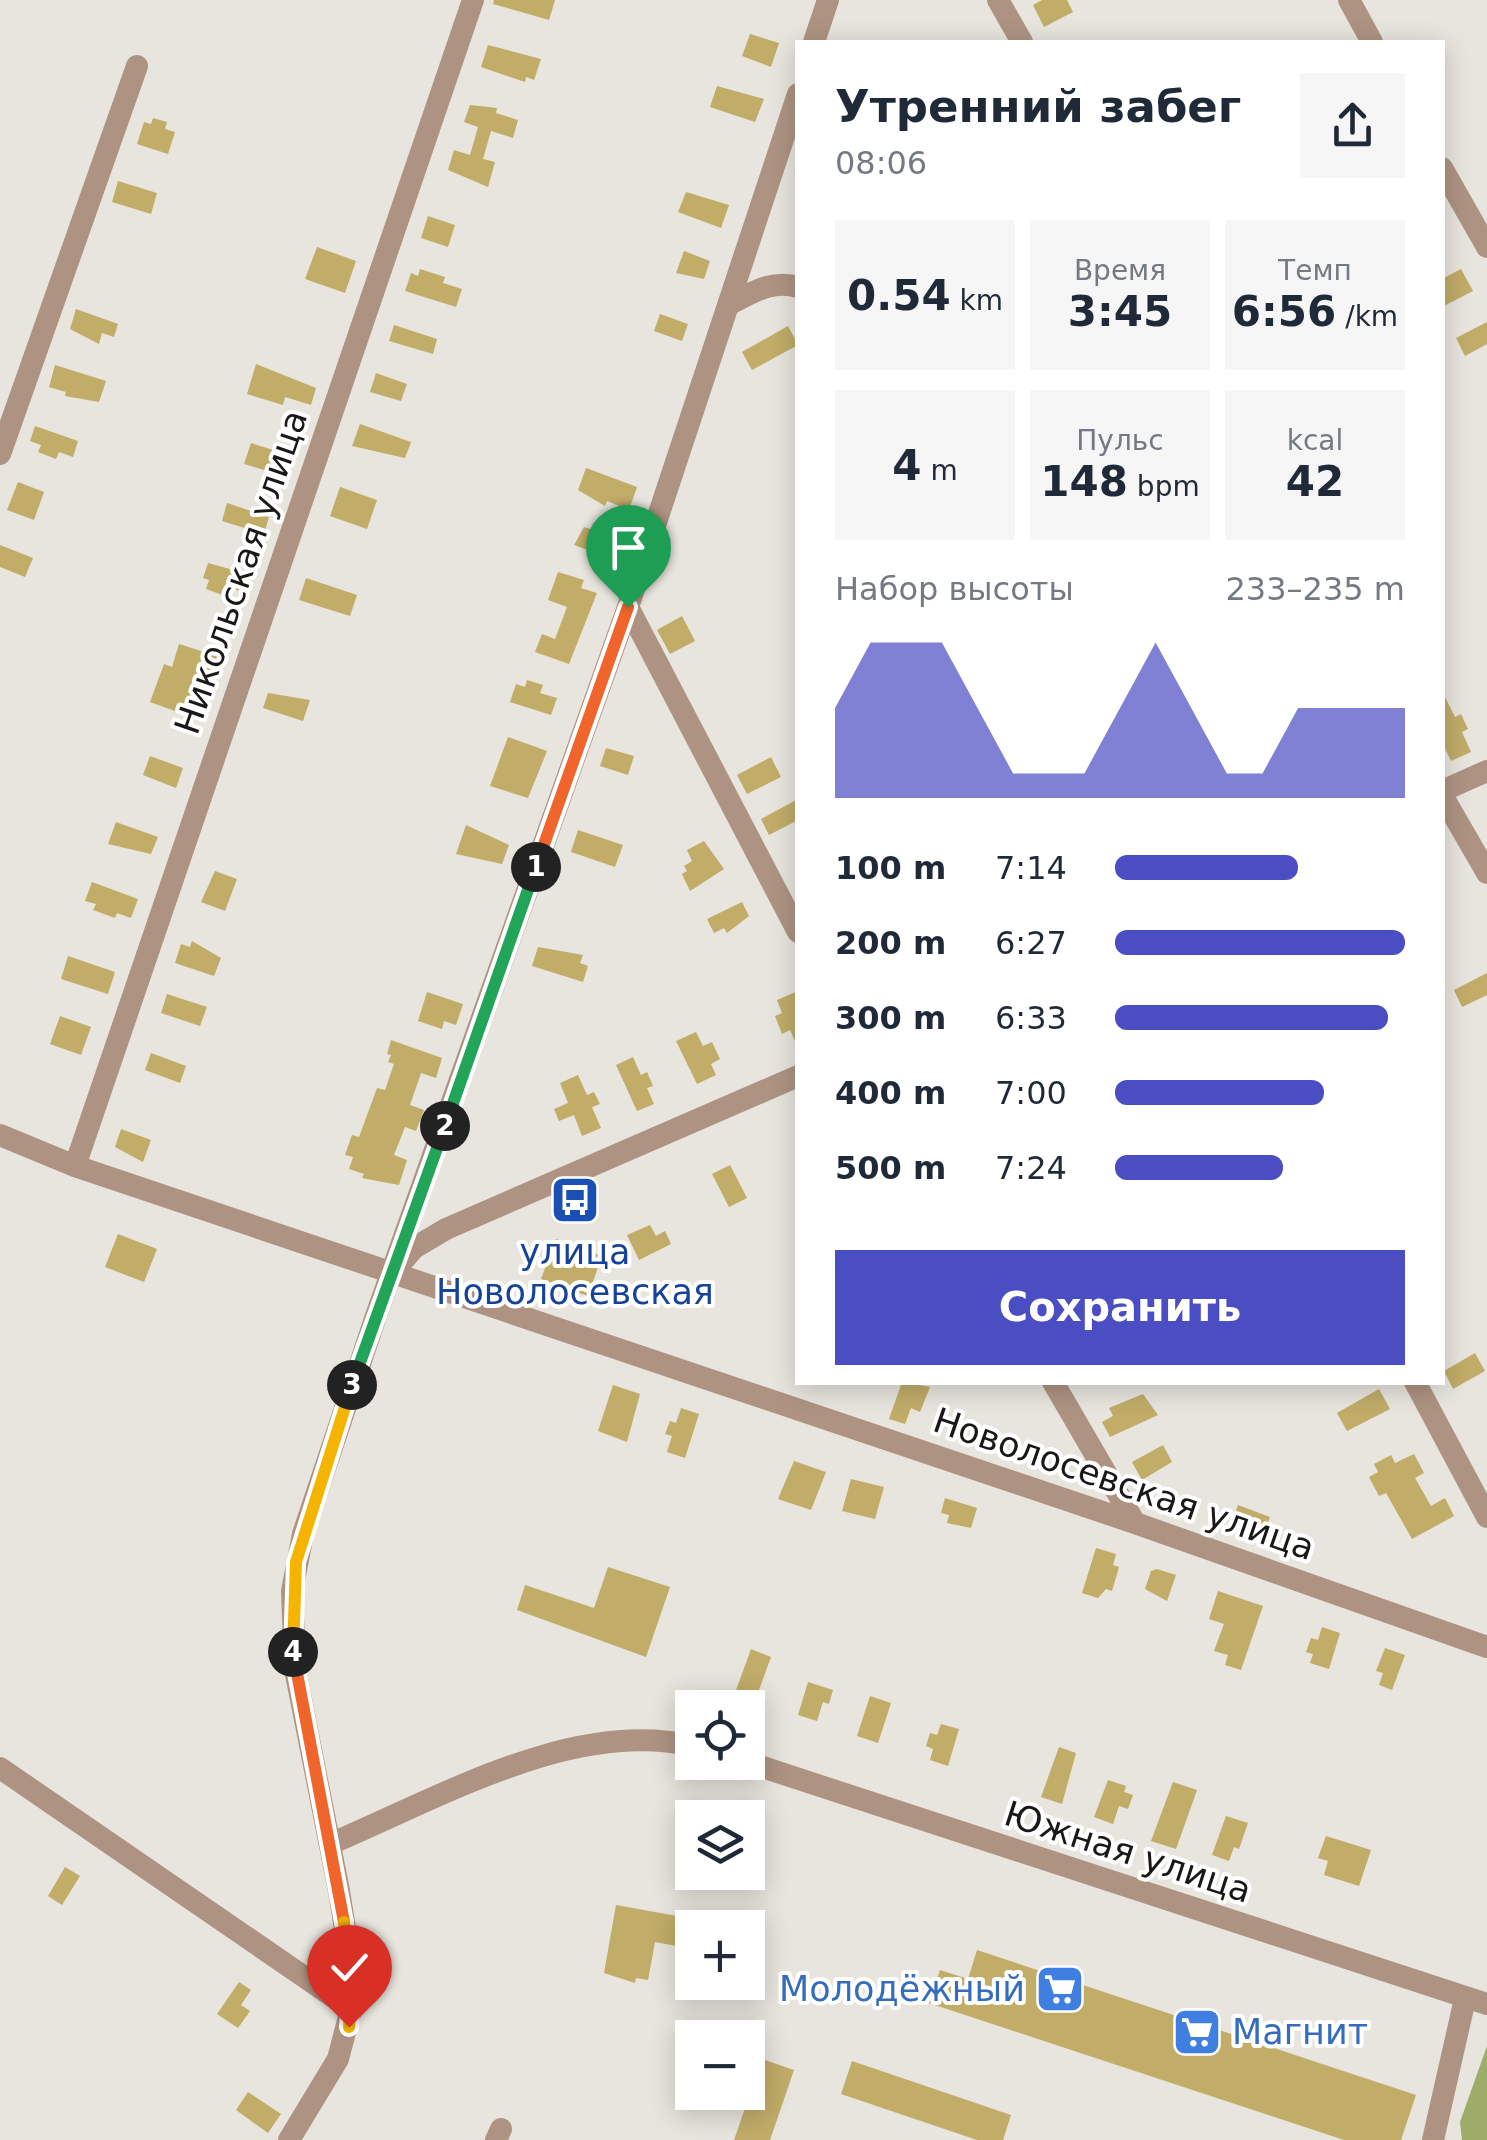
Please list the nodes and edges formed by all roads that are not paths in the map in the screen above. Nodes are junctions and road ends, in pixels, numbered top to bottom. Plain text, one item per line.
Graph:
1 (473, 0) edge
2 (828, 0) edge
3 (998, 0) edge
4 (1348, 0) edge
5 (815, 40) edge
6 (1021, 40) edge
7 (1371, 40) edge
8 (137, 66) dead end
9 (795, 103) edge
10 (1445, 173) edge
11 (1487, 248) edge
12 (795, 286) edge
13 (730, 304) junction
14 (0, 454) edge
15 (628, 607) junction
16 (1487, 771) edge
17 (1445, 792) edge
18 (1445, 798) edge
19 (1487, 873) edge
20 (795, 926) edge
21 (795, 1077) edge
22 (0, 1135) edge
23 (75, 1166) junction
24 (394, 1274) junction
25 (1056, 1385) edge
26 (1416, 1385) edge
27 (1487, 1517) edge
28 (1136, 1523) junction
29 (1487, 1647) edge
30 (675, 1744) edge
31 (0, 1768) edge
32 (765, 1768) edge
33 (330, 1844) junction
34 (1476, 2002) edge
35 (351, 2009) junction
36 (288, 2140) edge
37 (1433, 2140) edge

1 - 23 street, Никольская улица
2 - 5 street
3 - 6 street
4 - 7 street
8 - 14 street
9 - 13 street
10 - 11 street
12 - 13 street
13 - 15 street
15 - 20 street
15 - 24 street
16 - 17 street
18 - 19 street
21 - 24 street
22 - 23 street, Новолосевская улица
23 - 24 street, Новолосевская улица
24 - 28 street, Новолосевская улица
24 - 33 street
25 - 28 street
26 - 27 street
28 - 29 street, Новолосевская улица
30 - 33 street
31 - 35 street
32 - 34 street, Южная улица
33 - 35 street
34 - 37 street
35 - 36 street

